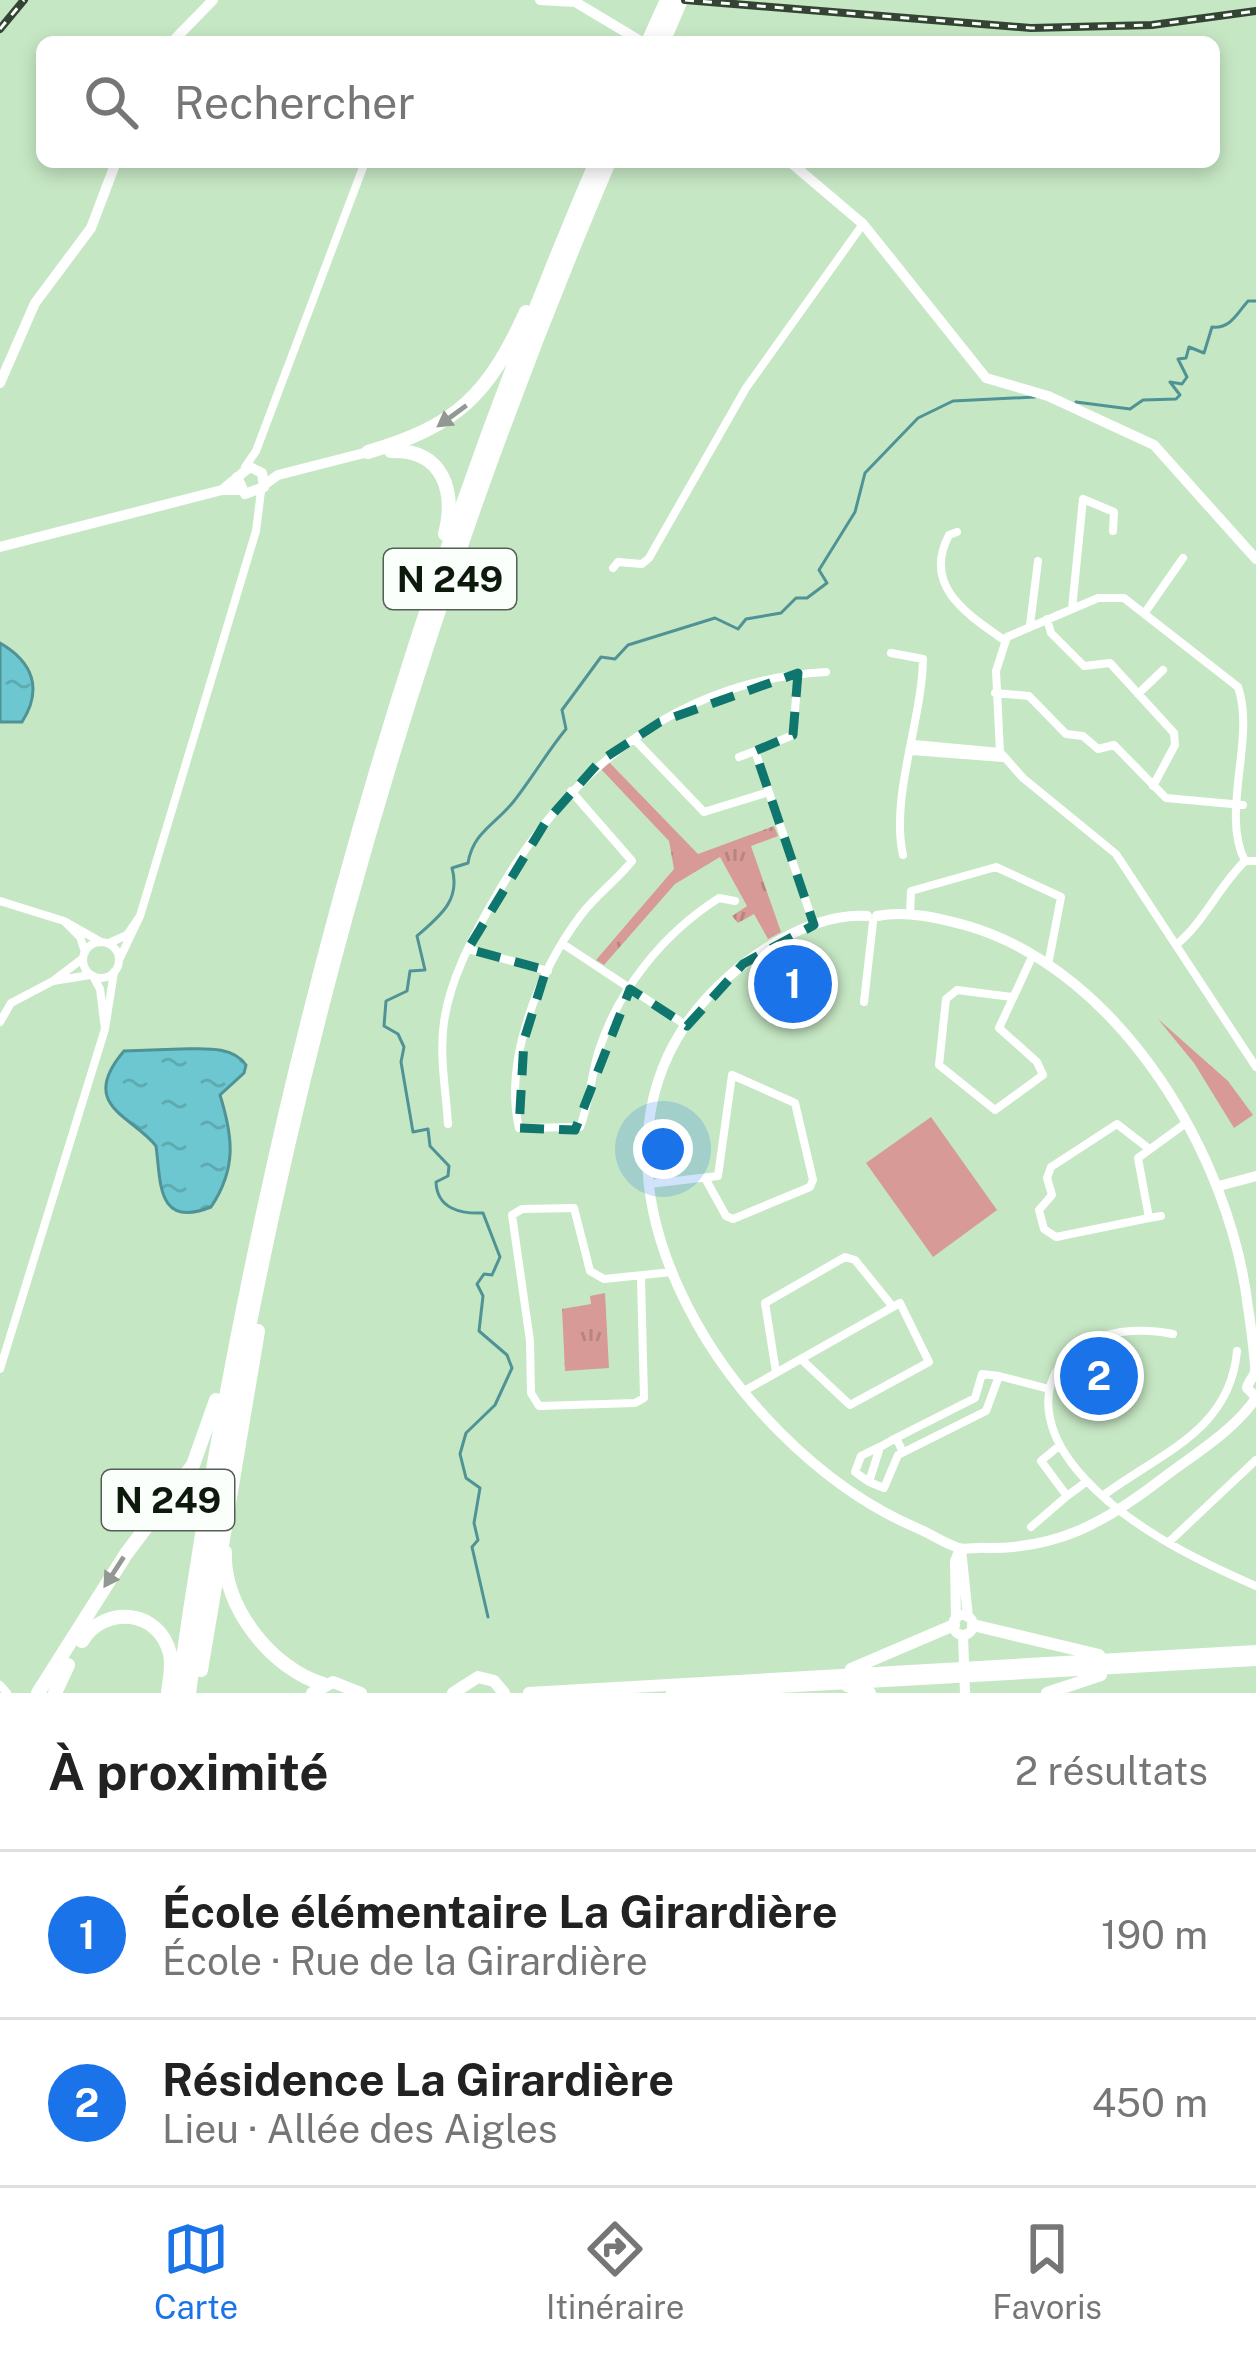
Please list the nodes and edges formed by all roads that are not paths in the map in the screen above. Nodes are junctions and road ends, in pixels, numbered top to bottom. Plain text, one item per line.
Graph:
1 (213, 0) edge
2 (540, 0) edge
3 (667, 0) edge
4 (682, 0) edge
5 (573, 1) edge
6 (178, 36) edge
7 (636, 36) edge
8 (643, 36) edge
9 (666, 36) edge
10 (114, 168) edge
11 (362, 168) edge
12 (593, 168) edge
13 (607, 168) edge
14 (797, 168) edge
15 (863, 224) junction
16 (559, 250) junction
17 (0, 383) edge
18 (256, 451) junction
19 (368, 452) junction
20 (262, 480) junction
21 (242, 483) junction
22 (256, 507) junction
23 (1113, 531) dead end
24 (957, 532) dead end
25 (0, 548) edge
26 (1183, 558) dead end
27 (1256, 559) edge
28 (1038, 561) dead end
29 (613, 568) dead end
30 (430, 601) junction
31 (1072, 609) junction
32 (1146, 611) junction
33 (1047, 619) junction
34 (1030, 625) junction
35 (1004, 640) junction
36 (891, 653) dead end
37 (1163, 670) dead end
38 (826, 672) dead end
39 (798, 673) junction
40 (995, 693) junction
41 (1138, 694) junction
42 (1254, 707) edge
43 (634, 739) junction
44 (913, 748) junction
45 (755, 752) junction
46 (1001, 755) junction
47 (739, 757) dead end
48 (1153, 787) junction
49 (571, 791) junction
50 (769, 792) junction
51 (1243, 806) junction
52 (903, 855) dead end
53 (1245, 861) junction
54 (1256, 861) edge
55 (0, 901) edge
56 (735, 901) dead end
57 (910, 915) junction
58 (140, 916) junction
59 (872, 918) junction
60 (64, 921) junction
61 (814, 925) junction
62 (105, 943) junction
63 (562, 944) junction
64 (1176, 945) junction
65 (468, 949) junction
66 (84, 955) junction
67 (1032, 957) junction
68 (116, 967) junction
69 (1047, 967) junction
70 (548, 971) junction
71 (93, 975) junction
72 (53, 981) junction
73 (629, 988) junction
74 (1012, 998) junction
75 (864, 1002) dead end
76 (0, 1022) edge
77 (687, 1026) junction
78 (105, 1029) junction
79 (1256, 1067) edge
80 (1187, 1123) junction
81 (448, 1124) dead end
82 (1148, 1148) junction
83 (1256, 1176) edge
84 (705, 1178) junction
85 (649, 1184) junction
86 (1219, 1186) junction
87 (1161, 1216) dead end
88 (1149, 1218) junction
89 (270, 1226) junction
90 (672, 1272) junction
91 (640, 1277) junction
92 (896, 1305) junction
93 (239, 1322) junction
94 (1173, 1334) dead end
95 (1251, 1348) junction
96 (801, 1359) junction
97 (0, 1369) edge
98 (776, 1372) junction
99 (1256, 1372) edge
100 (999, 1376) junction
101 (1049, 1389) junction
102 (742, 1392) junction
103 (1253, 1395) edge
104 (896, 1438) junction
105 (1060, 1445) junction
106 (880, 1447) junction
107 (903, 1452) junction
108 (1256, 1460) edge
109 (869, 1482) junction
110 (1086, 1482) junction
111 (228, 1494) junction
112 (1104, 1495) junction
113 (1067, 1496) junction
114 (1120, 1511) junction
115 (1031, 1527) dead end
116 (1169, 1542) junction
117 (960, 1549) junction
118 (1256, 1586) edge
119 (963, 1624) junction
120 (1256, 1651) edge
121 (1118, 1659) junction
122 (1256, 1660) edge
123 (1137, 1667) junction
124 (964, 1672) junction
125 (839, 1679) junction
126 (0, 1685) edge
127 (318, 1689) edge
128 (455, 1692) edge
129 (505, 1692) edge
130 (7, 1693) edge
131 (38, 1693) edge
132 (55, 1693) edge
133 (178, 1693) edge
134 (198, 1693) edge
135 (361, 1693) edge
136 (529, 1693) edge
137 (672, 1693) edge
138 (870, 1693) edge
139 (965, 1693) edge
140 (1047, 1693) edge

1 - 6 street
2 - 5 street
3 - 8 highway
4 - 9 highway
5 - 7 street
10 - 17 street
11 - 18 street
12 - 16 highway, N 249
13 - 89 highway, N 249
14 - 15 street
15 - 27 street
15 - 29 street
16 -> 19 highway, N 249
16 - 30 highway, N 249
18 - 20 street
18 - 21 street
19 - 20 street
19 - 30 highway, N 249
20 - 21 street
20 - 21 street
20 - 22 street
21 - 22 street
21 - 25 street
22 - 58 street
23 - 31 street
24 - 35 street
26 - 32 street
28 - 34 street
30 - 93 highway, N 249
31 - 32 street
31 - 33 street
32 - 42 street
33 - 34 street
33 - 41 street
34 - 35 street
35 - 40 street
36 - 44 street
37 - 41 street
38 - 39 street
39 - 43 street
39 - 45 street
40 - 46 street
40 - 48 street
41 - 48 street
42 - 51 street
43 - 49 street
43 - 50 street
44 - 46 street
44 - 52 street
45 - 47 street
45 - 50 street
46 - 64 street
48 - 51 street
49 - 63 street
49 - 65 street
50 - 61 street
51 - 53 street
53 - 54 street
53 - 64 street
55 - 60 street
56 - 73 street
57 - 59 street
57 - 67 street
57 - 69 street
58 - 62 street
58 - 68 street
59 - 61 street
59 - 75 street
60 - 62 street
60 - 66 street
61 - 77 street
62 - 66 street
62 - 68 street
63 - 70 street
63 - 73 street
64 - 79 street
65 - 70 street
65 - 81 street
66 - 71 street
66 - 72 street
67 - 69 street
67 - 74 street
68 - 71 street
68 - 78 street
69 - 80 street
70 - 73 street
71 - 72 street
71 - 78 street
72 - 76 street
73 - 77 street
74 - 74 street
77 - 85 street
78 - 97 street
80 - 82 street
80 - 86 street
82 - 88 street
82 - 88 street
83 - 86 street
84 - 84 street
84 - 85 street
85 - 90 street
86 - 95 street
87 - 88 street
89 - 111 highway, N 249
89 - 133 highway, N 249
90 - 91 street
90 - 102 street
91 - 91 street
92 - 96 street
92 - 96 street
92 - 98 street
93 -> 131 highway, N 249
93 - 133 highway, N 249
94 - 101 street
95 - 99 street
95 - 112 street
96 - 98 street
98 - 102 street
99 - 103 street
100 - 101 street
100 - 104 street
100 - 107 street
101 - 105 street
102 - 117 street
103 - 114 street
104 - 106 street
104 - 107 street
105 - 110 street
105 - 113 street
106 - 109 street
106 - 109 street
107 - 109 street
108 - 116 street
110 - 112 street
110 - 113 street
111 - 127 highway, N 249
111 - 134 highway, N 249
112 - 114 street
113 - 115 street
114 - 116 street
114 - 117 street
116 - 118 street
117 - 119 street
119 - 121 main road
119 - 125 main road
119 - 139 street
120 - 121 main road
121 - 124 main road
122 - 123 main road
123 - 124 main road
123 - 140 main road
124 - 125 main road
125 - 136 main road
125 - 137 main road
125 - 138 main road
126 - 130 street
127 - 135 main road
128 - 129 main road
132 - 133 highway

